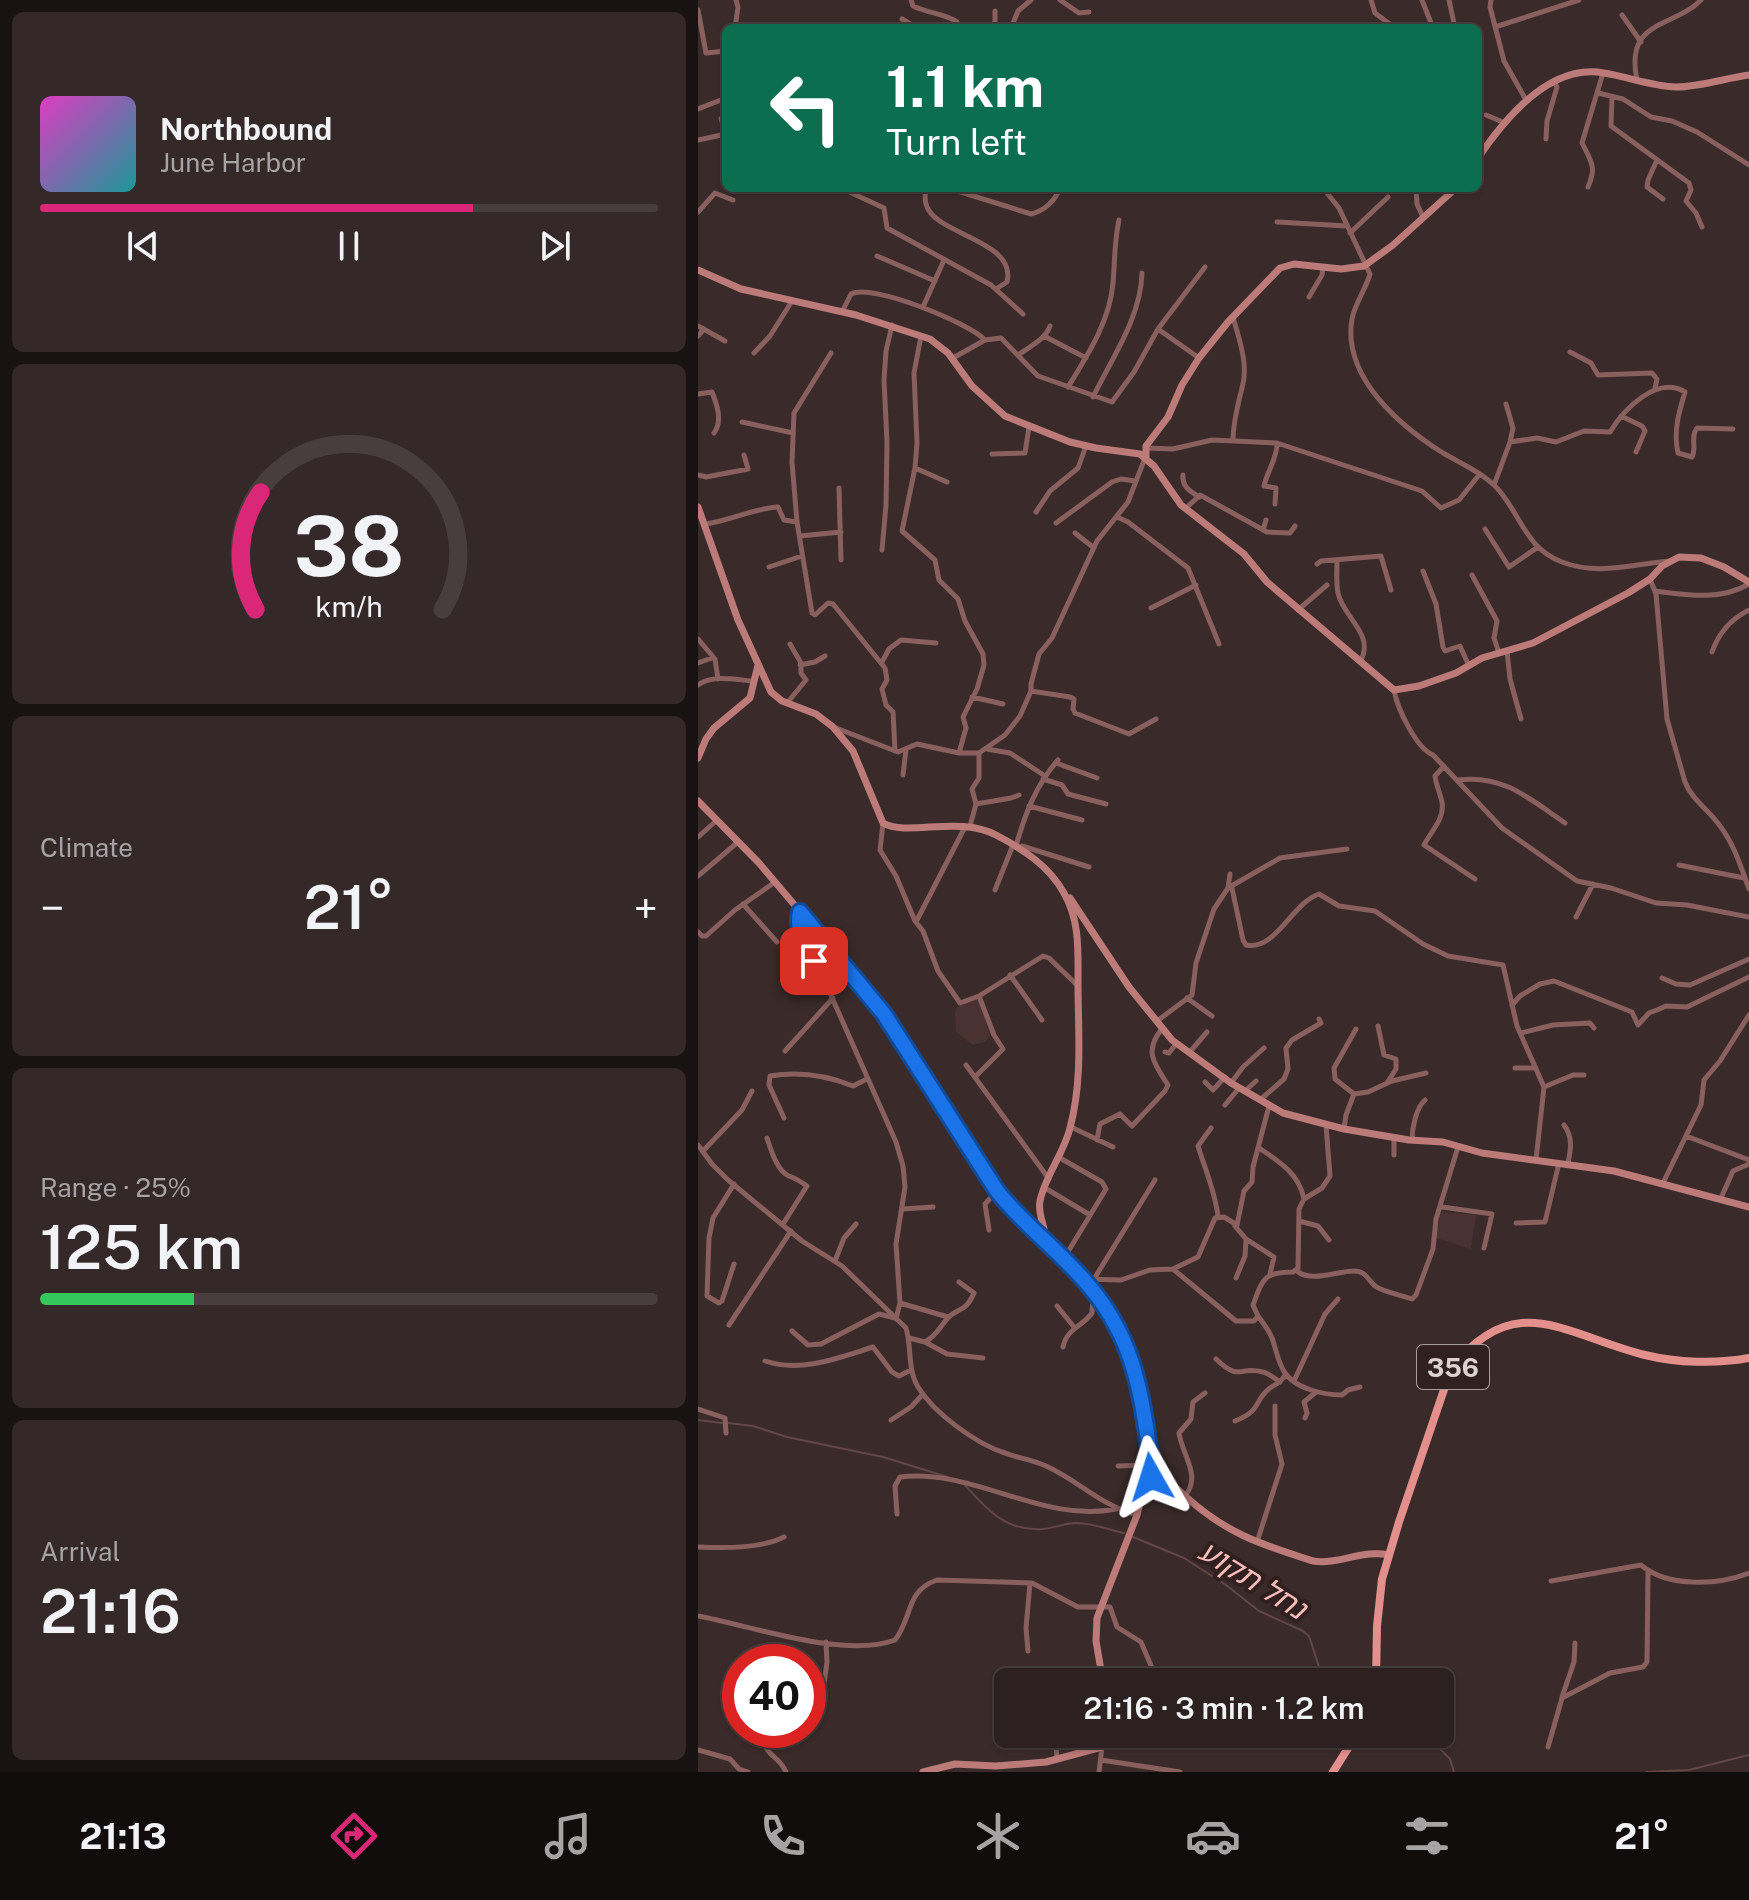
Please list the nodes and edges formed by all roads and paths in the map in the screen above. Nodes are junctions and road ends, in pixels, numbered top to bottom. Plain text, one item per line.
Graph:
1 (736, 0) edge
2 (911, 0) edge
3 (1031, 0) edge
4 (1060, 0) edge
5 (1371, 0) edge
6 (1422, 0) edge
7 (1449, 0) edge
8 (1491, 0) edge
9 (1579, 0) edge
10 (1701, 0) edge
11 (698, 10) edge
12 (995, 11) dead end
13 (1089, 12) dead end
14 (1622, 15) dead end
15 (902, 19) dead end
16 (736, 21) dead end
17 (1431, 23) dead end
18 (910, 24) edge
19 (957, 24) edge
20 (994, 24) edge
21 (1013, 24) edge
22 (1390, 24) edge
23 (1454, 24) edge
24 (1495, 27) junction
25 (1641, 42) junction
26 (722, 51) edge
27 (1603, 73) junction
28 (1749, 75) edge
29 (1555, 83) junction
30 (1638, 83) junction
31 (1598, 93) junction
32 (1612, 97) junction
33 (722, 100) edge
34 (1526, 100) junction
35 (698, 109) edge
36 (1486, 115) dead end
37 (1505, 123) junction
38 (722, 136) edge
39 (1546, 139) dead end
40 (698, 140) edge
41 (1482, 153) edge
42 (1657, 160) junction
43 (1749, 165) edge
44 (1588, 187) dead end
45 (850, 192) edge
46 (926, 192) edge
47 (961, 192) edge
48 (1058, 192) edge
49 (1327, 192) edge
50 (1416, 192) edge
51 (1451, 192) edge
52 (1388, 197) dead end
53 (1663, 199) dead end
54 (733, 200) dead end
55 (698, 212) edge
56 (1423, 217) junction
57 (1119, 220) dead end
58 (1277, 222) dead end
59 (1702, 227) dead end
60 (1349, 230) junction
61 (877, 256) dead end
62 (944, 260) junction
63 (1364, 266) junction
64 (1205, 267) dead end
65 (1323, 268) junction
66 (698, 270) edge
67 (1142, 273) dead end
68 (935, 281) junction
69 (996, 289) junction
70 (1309, 297) dead end
71 (792, 300) junction
72 (923, 307) junction
73 (842, 312) junction
74 (1023, 314) dead end
75 (1233, 317) junction
76 (892, 325) junction
77 (1050, 326) dead end
78 (701, 328) edge
79 (1158, 329) junction
80 (698, 336) edge
81 (921, 336) junction
82 (1044, 336) junction
83 (985, 340) junction
84 (725, 341) dead end
85 (1570, 352) dead end
86 (754, 353) dead end
87 (831, 353) dead end
88 (1018, 355) junction
89 (953, 358) junction
90 (1086, 358) junction
91 (1199, 358) junction
92 (1068, 387) junction
93 (1654, 389) junction
94 (698, 394) edge
95 (1093, 397) junction
96 (1506, 404) dead end
97 (1621, 416) junction
98 (742, 422) dead end
99 (1029, 427) junction
100 (1733, 429) dead end
101 (714, 433) dead end
102 (793, 433) junction
103 (1233, 440) junction
104 (1510, 442) junction
105 (1277, 443) junction
106 (1086, 446) junction
107 (1143, 449) junction
108 (1636, 452) dead end
109 (992, 454) dead end
110 (744, 455) dead end
111 (915, 468) junction
112 (698, 475) edge
113 (1183, 475) dead end
114 (1479, 475) junction
115 (1135, 481) junction
116 (947, 482) dead end
117 (1494, 485) junction
118 (839, 488) dead end
119 (1199, 497) junction
120 (1275, 504) dead end
121 (698, 507) edge
122 (1185, 509) junction
123 (1036, 512) dead end
124 (1117, 517) junction
125 (1266, 520) dead end
126 (797, 522) junction
127 (1056, 523) dead end
128 (705, 524) junction
129 (1295, 526) dead end
130 (1485, 529) dead end
131 (1263, 530) junction
132 (841, 532) junction
133 (1075, 533) dead end
134 (800, 536) junction
135 (1538, 547) junction
136 (1094, 548) junction
137 (882, 550) dead end
138 (802, 556) junction
139 (841, 560) dead end
140 (1671, 560) junction
141 (1337, 561) junction
142 (1650, 563) junction
143 (1317, 564) dead end
144 (769, 567) dead end
145 (1423, 571) dead end
146 (1472, 575) dead end
147 (1651, 577) junction
148 (1749, 583) edge
149 (1196, 585) junction
150 (1327, 585) dead end
151 (1391, 590) dead end
152 (1655, 591) junction
153 (1151, 608) dead end
154 (1297, 610) junction
155 (1749, 610) edge
156 (698, 639) edge
157 (936, 643) dead end
158 (790, 644) dead end
159 (1219, 644) dead end
160 (1503, 652) junction
161 (1712, 652) dead end
162 (825, 656) dead end
163 (712, 658) junction
164 (882, 662) junction
165 (698, 663) edge
166 (1360, 663) junction
167 (758, 665) junction
168 (800, 665) junction
169 (1469, 666) junction
170 (718, 679) junction
171 (755, 681) junction
172 (698, 685) edge
173 (1394, 690) junction
174 (1031, 691) junction
175 (972, 697) junction
176 (787, 703) junction
177 (1003, 704) dead end
178 (1156, 719) dead end
179 (1521, 719) dead end
180 (833, 727) junction
181 (987, 749) junction
182 (906, 750) junction
183 (895, 751) junction
184 (959, 753) junction
185 (979, 753) junction
186 (698, 758) edge
187 (1444, 766) junction
188 (903, 775) dead end
189 (1044, 778) junction
190 (1097, 778) dead end
191 (1457, 780) junction
192 (1019, 795) dead end
193 (698, 801) edge
194 (976, 804) junction
195 (1106, 804) dead end
196 (1029, 806) junction
197 (1082, 820) dead end
198 (716, 821) junction
199 (883, 823) junction
200 (1565, 823) dead end
201 (968, 826) junction
202 (698, 837) edge
203 (738, 842) junction
204 (1015, 847) junction
205 (1347, 849) dead end
206 (1679, 865) dead end
207 (1089, 867) dead end
208 (1230, 874) dead end
209 (698, 876) edge
210 (1745, 878) junction
211 (1475, 879) dead end
212 (775, 882) junction
213 (1593, 884) junction
214 (1230, 888) junction
215 (1749, 889) edge
216 (995, 890) dead end
217 (743, 904) junction
218 (800, 912) junction
219 (1576, 917) dead end
220 (1749, 917) edge
221 (916, 922) junction
222 (1083, 925) junction
223 (698, 932) edge
224 (777, 942) dead end
225 (1749, 959) edge
226 (1010, 975) junction
227 (1749, 977) edge
228 (1662, 978) dead end
229 (1078, 985) junction
230 (979, 996) junction
231 (833, 998) junction
232 (1187, 998) junction
233 (1512, 1006) junction
234 (1749, 1015) edge
235 (1212, 1016) dead end
236 (1319, 1019) dead end
237 (1042, 1020) dead end
238 (1156, 1022) junction
239 (1378, 1026) dead end
240 (1594, 1028) dead end
241 (1162, 1029) junction
242 (1356, 1029) dead end
243 (1207, 1032) dead end
244 (1521, 1033) junction
245 (1176, 1044) junction
246 (1264, 1048) dead end
247 (785, 1051) dead end
248 (1165, 1052) dead end
249 (1189, 1054) junction
250 (966, 1065) dead end
251 (1515, 1068) dead end
252 (1536, 1068) junction
253 (1426, 1073) dead end
254 (1584, 1075) dead end
255 (975, 1077) junction
256 (867, 1079) junction
257 (1228, 1080) junction
258 (1256, 1081) dead end
259 (1205, 1082) dead end
260 (1387, 1084) junction
261 (1544, 1087) junction
262 (1242, 1090) junction
263 (752, 1091) dead end
264 (1354, 1094) junction
265 (1425, 1100) dead end
266 (1260, 1101) junction
267 (1225, 1105) dead end
268 (1269, 1106) junction
269 (784, 1118) dead end
270 (1326, 1125) junction
271 (1564, 1125) dead end
272 (1071, 1127) junction
273 (1211, 1128) dead end
274 (1344, 1129) junction
275 (1686, 1136) junction
276 (1394, 1137) junction
277 (767, 1138) dead end
278 (1097, 1140) junction
279 (1412, 1140) junction
280 (698, 1145) edge
281 (1113, 1147) dead end
282 (1458, 1147) junction
283 (1259, 1148) junction
284 (703, 1151) junction
285 (1394, 1155) dead end
286 (1060, 1158) junction
287 (1536, 1160) junction
288 (1749, 1162) edge
289 (1563, 1163) junction
290 (1049, 1180) junction
291 (1155, 1180) dead end
292 (1663, 1183) junction
293 (734, 1184) junction
294 (1045, 1188) junction
295 (997, 1191) junction
296 (1721, 1198) junction
297 (1304, 1199) junction
298 (933, 1207) dead end
299 (1442, 1207) junction
300 (1749, 1207) edge
301 (902, 1209) junction
302 (1090, 1215) junction
303 (1218, 1217) junction
304 (1299, 1221) junction
305 (1516, 1223) dead end
306 (783, 1224) junction
307 (856, 1224) dead end
308 (1235, 1226) junction
309 (989, 1230) dead end
310 (791, 1231) junction
311 (1246, 1239) junction
312 (1329, 1240) dead end
313 (1045, 1242) junction
314 (1484, 1248) dead end
315 (1063, 1260) junction
316 (835, 1261) junction
317 (734, 1264) dead end
318 (1173, 1269) junction
319 (1297, 1271) junction
320 (1270, 1274) junction
321 (1236, 1278) dead end
322 (1083, 1279) junction
323 (1096, 1280) junction
324 (959, 1282) dead end
325 (1095, 1294) junction
326 (1338, 1299) dead end
327 (900, 1303) junction
328 (1057, 1306) dead end
329 (1258, 1316) junction
330 (948, 1317) junction
331 (896, 1319) junction
332 (729, 1325) dead end
333 (1074, 1327) junction
334 (792, 1331) dead end
335 (909, 1338) junction
336 (925, 1342) junction
337 (1063, 1347) dead end
338 (983, 1358) dead end
339 (1216, 1359) dead end
340 (1749, 1360) edge
341 (765, 1361) dead end
342 (911, 1370) junction
343 (1285, 1375) junction
344 (1294, 1381) junction
345 (1280, 1382) junction
346 (1360, 1387) dead end
347 (1316, 1392) junction
348 (1205, 1393) dead end
349 (923, 1394) junction
350 (1275, 1406) dead end
351 (698, 1409) edge
352 (1305, 1418) dead end
353 (891, 1420) dead end
354 (1235, 1421) dead end
355 (726, 1433) dead end
356 (1118, 1466) dead end
357 (1151, 1471) junction
358 (1185, 1496) junction
359 (1116, 1509) junction
360 (897, 1514) dead end
361 (1137, 1515) junction
362 (784, 1537) dead end
363 (1257, 1542) junction
364 (698, 1547) edge
365 (1389, 1555) junction
366 (1648, 1571) junction
367 (1749, 1573) edge
368 (1551, 1581) dead end
369 (1030, 1583) junction
370 (1103, 1606) junction
371 (698, 1616) edge
372 (826, 1642) junction
373 (1575, 1643) dead end
374 (1028, 1651) dead end
375 (1101, 1668) edge
376 (1152, 1668) edge
377 (1375, 1668) edge
378 (826, 1669) edge
379 (1562, 1698) junction
380 (1548, 1747) dead end
381 (767, 1748) edge
382 (1056, 1748) edge
383 (1098, 1748) edge
384 (1102, 1748) edge
385 (1350, 1748) edge
386 (1353, 1748) edge
387 (698, 1750) edge
388 (1057, 1759) junction
389 (1101, 1760) junction
390 (748, 1772) edge
391 (786, 1772) edge
392 (923, 1772) edge
393 (1099, 1772) edge
394 (1180, 1772) edge
395 (1333, 1772) edge
396 (1340, 1772) edge

1 - 16 street
2 - 19 street
3 - 21 street
4 - 13 street
5 - 22 street
6 - 17 street
7 - 23 street
8 - 24 street
9 - 24 street
10 - 25 street
11 - 26 street
12 - 20 street
14 - 25 street
15 - 18 street
24 - 34 street
25 - 30 street
27 - 29 street
27 - 30 street
27 - 31 street
28 - 30 street
29 - 34 street
29 - 39 street
31 - 32 street
31 - 44 street
32 - 42 street
32 - 43 street
33 - 35 street
34 - 37 street
36 - 37 street
37 - 41 street
38 - 40 street
42 - 53 street
42 - 59 street
45 - 62 street
46 - 69 street
47 - 48 street
49 - 60 street
50 - 56 street
51 - 56 street
52 - 60 street
54 - 55 street
56 - 63 street
57 - 90 street
58 - 60 street
60 - 63 street
61 - 68 street
62 - 68 street
62 - 69 street
63 - 65 street
63 - 114 street
64 - 79 street
65 - 70 street
65 - 75 street
66 - 71 street
67 - 95 street
68 - 72 street
69 - 74 street
71 - 73 street
71 - 86 street
72 - 73 street
72 - 83 street
73 - 76 street
75 - 91 street
75 - 103 street
76 - 81 street
76 - 137 street
77 - 82 street
78 - 80 street
78 - 84 street
79 - 91 street
79 - 95 street
81 - 89 street
81 - 111 street
82 - 88 street
82 - 90 street
83 - 88 street
83 - 89 street
85 - 93 street
87 - 102 street
88 - 92 street
89 - 99 street
90 - 92 street
91 - 107 street
92 - 95 street
93 - 97 street
93 - 100 street
94 - 101 street
96 - 104 street
97 - 104 street
97 - 108 street
98 - 102 street
99 - 106 street
99 - 109 street
102 - 126 street
103 - 105 street
103 - 107 street
104 - 117 street
105 - 114 street
105 - 120 street
106 - 107 street
106 - 123 street
107 - 115 street
107 - 122 street
110 - 112 street
111 - 116 street
111 - 175 street
113 - 119 street
114 - 117 street
115 - 124 street
115 - 127 street
117 - 135 street
118 - 132 street
119 - 122 street
119 - 131 street
121 - 128 street
122 - 154 street
124 - 136 street
124 - 149 street
125 - 131 street
126 - 128 street
126 - 134 street
128 - 167 street
129 - 131 street
130 - 135 street
132 - 134 street
132 - 139 street
133 - 136 street
134 - 138 street
135 - 142 street
136 - 174 street
138 - 144 street
138 - 164 street
140 - 142 street
140 - 147 street
140 - 148 street
141 - 143 street
141 - 151 street
141 - 166 street
142 - 147 street
145 - 169 street
146 - 160 street
147 - 152 street
147 - 160 street
148 - 152 street
149 - 153 street
149 - 159 street
150 - 154 street
152 - 210 street
154 - 166 street
155 - 161 street
156 - 163 street
157 - 164 street
158 - 168 street
160 - 169 street
160 - 179 street
162 - 168 street
163 - 165 street
163 - 170 street
164 - 183 street
166 - 173 street
167 - 171 street
167 - 176 street
168 - 176 street
169 - 173 street
170 - 171 street
170 - 172 street
171 - 186 street
173 - 187 street
174 - 178 street
174 - 181 street
175 - 177 street
175 - 184 street
176 - 180 street
180 - 183 street
180 - 199 street
181 - 185 street
181 - 189 street
182 - 183 street
182 - 184 street
182 - 188 street
184 - 185 street
185 - 194 street
187 - 191 street
187 - 211 street
189 - 190 street
189 - 195 street
189 - 196 street
191 - 200 street
191 - 213 street
192 - 194 street
193 - 198 street
194 - 201 street
196 - 197 street
196 - 204 street
198 - 202 street
198 - 203 street
199 - 201 street
199 - 221 street
201 - 204 street
201 - 221 street
203 - 209 street
203 - 212 street
204 - 207 street
204 - 216 street
204 - 222 street
205 - 214 street
206 - 210 street
208 - 214 street
210 - 215 street
212 - 217 street
212 - 218 street
213 - 219 street
213 - 220 street
214 - 232 street
214 - 233 street
217 - 223 street
217 - 224 street
218 - 231 street
218 - 295 street
221 - 230 street
222 - 229 street
222 - 238 street
225 - 228 street
226 - 229 street
226 - 230 street
226 - 237 street
227 - 233 street
229 - 272 street
230 - 255 street
231 - 247 street
231 - 256 street
232 - 235 street
232 - 238 street
233 - 244 street
234 - 275 street
236 - 266 street
238 - 241 street
239 - 260 street
240 - 244 street
241 - 245 street
241 - 278 street
242 - 264 street
243 - 249 street
244 - 252 street
245 - 248 street
245 - 249 street
246 - 257 street
249 - 257 street
250 - 255 street
251 - 252 street
252 - 261 street
253 - 260 street
254 - 261 street
255 - 290 street
256 - 269 street
256 - 301 street
257 - 259 street
257 - 262 street
258 - 262 street
260 - 264 street
261 - 287 street
262 - 266 street
262 - 267 street
263 - 284 street
264 - 274 street
265 - 279 street
266 - 268 street
268 - 270 street
268 - 283 street
270 - 274 street
270 - 297 street
271 - 289 street
272 - 278 street
272 - 286 street
273 - 303 street
274 - 276 street
275 - 288 street
275 - 292 street
276 - 279 street
276 - 285 street
277 - 306 street
278 - 281 street
279 - 282 street
280 - 284 street
282 - 287 street
282 - 299 street
283 - 297 street
283 - 308 street
284 - 293 street
286 - 290 street
286 - 302 street
287 - 289 street
288 - 296 street
289 - 292 street
289 - 305 street
290 - 294 street
291 - 323 street
292 - 296 street
293 - 306 street
293 - 317 street
294 - 302 street
294 - 313 street
295 - 309 street
295 - 313 street
296 - 300 street
297 - 304 street
298 - 301 street
299 - 314 street
299 - 319 street
301 - 327 street
302 - 315 street
303 - 308 street
303 - 318 street
304 - 312 street
304 - 319 street
306 - 310 street
307 - 316 street
308 - 311 street
310 - 316 street
310 - 332 street
311 - 320 street
311 - 321 street
313 - 315 street
315 - 322 street
316 - 331 street
318 - 323 street
318 - 329 street
319 - 320 street
320 - 329 street
322 - 323 street
322 - 325 street
323 - 325 street
324 - 330 street
325 - 333 street
325 - 357 street
326 - 344 street
327 - 330 street
327 - 331 street
328 - 333 street
329 - 343 street
330 - 336 street
331 - 334 street
331 - 335 street
333 - 337 street
335 - 336 street
335 - 342 street
336 - 338 street
339 - 345 street
340 - 365 main road, 356
341 - 342 street
342 - 349 street
343 - 344 street
343 - 345 street
344 - 347 street
345 - 354 street
346 - 347 street
347 - 352 street
348 - 358 street
349 - 353 street
349 - 359 street
350 - 363 street
351 - 355 street
356 - 357 street
357 - 358 street
357 - 361 street
358 - 363 street
359 - 360 street
359 - 361 street
361 - 370 street
362 - 364 street
363 - 365 street
365 - 377 main road, 356
366 - 367 street
366 - 368 street
366 - 379 street
369 - 370 street
369 - 372 street
369 - 374 street
370 - 375 street
370 - 376 street
371 - 372 street
372 - 378 street
373 - 379 street
379 - 380 street
381 - 391 street
382 - 388 street
383 - 388 street
384 - 389 street
385 - 395 main road
386 - 396 main road
387 - 390 street
388 - 392 street
389 - 393 street
389 - 394 street

